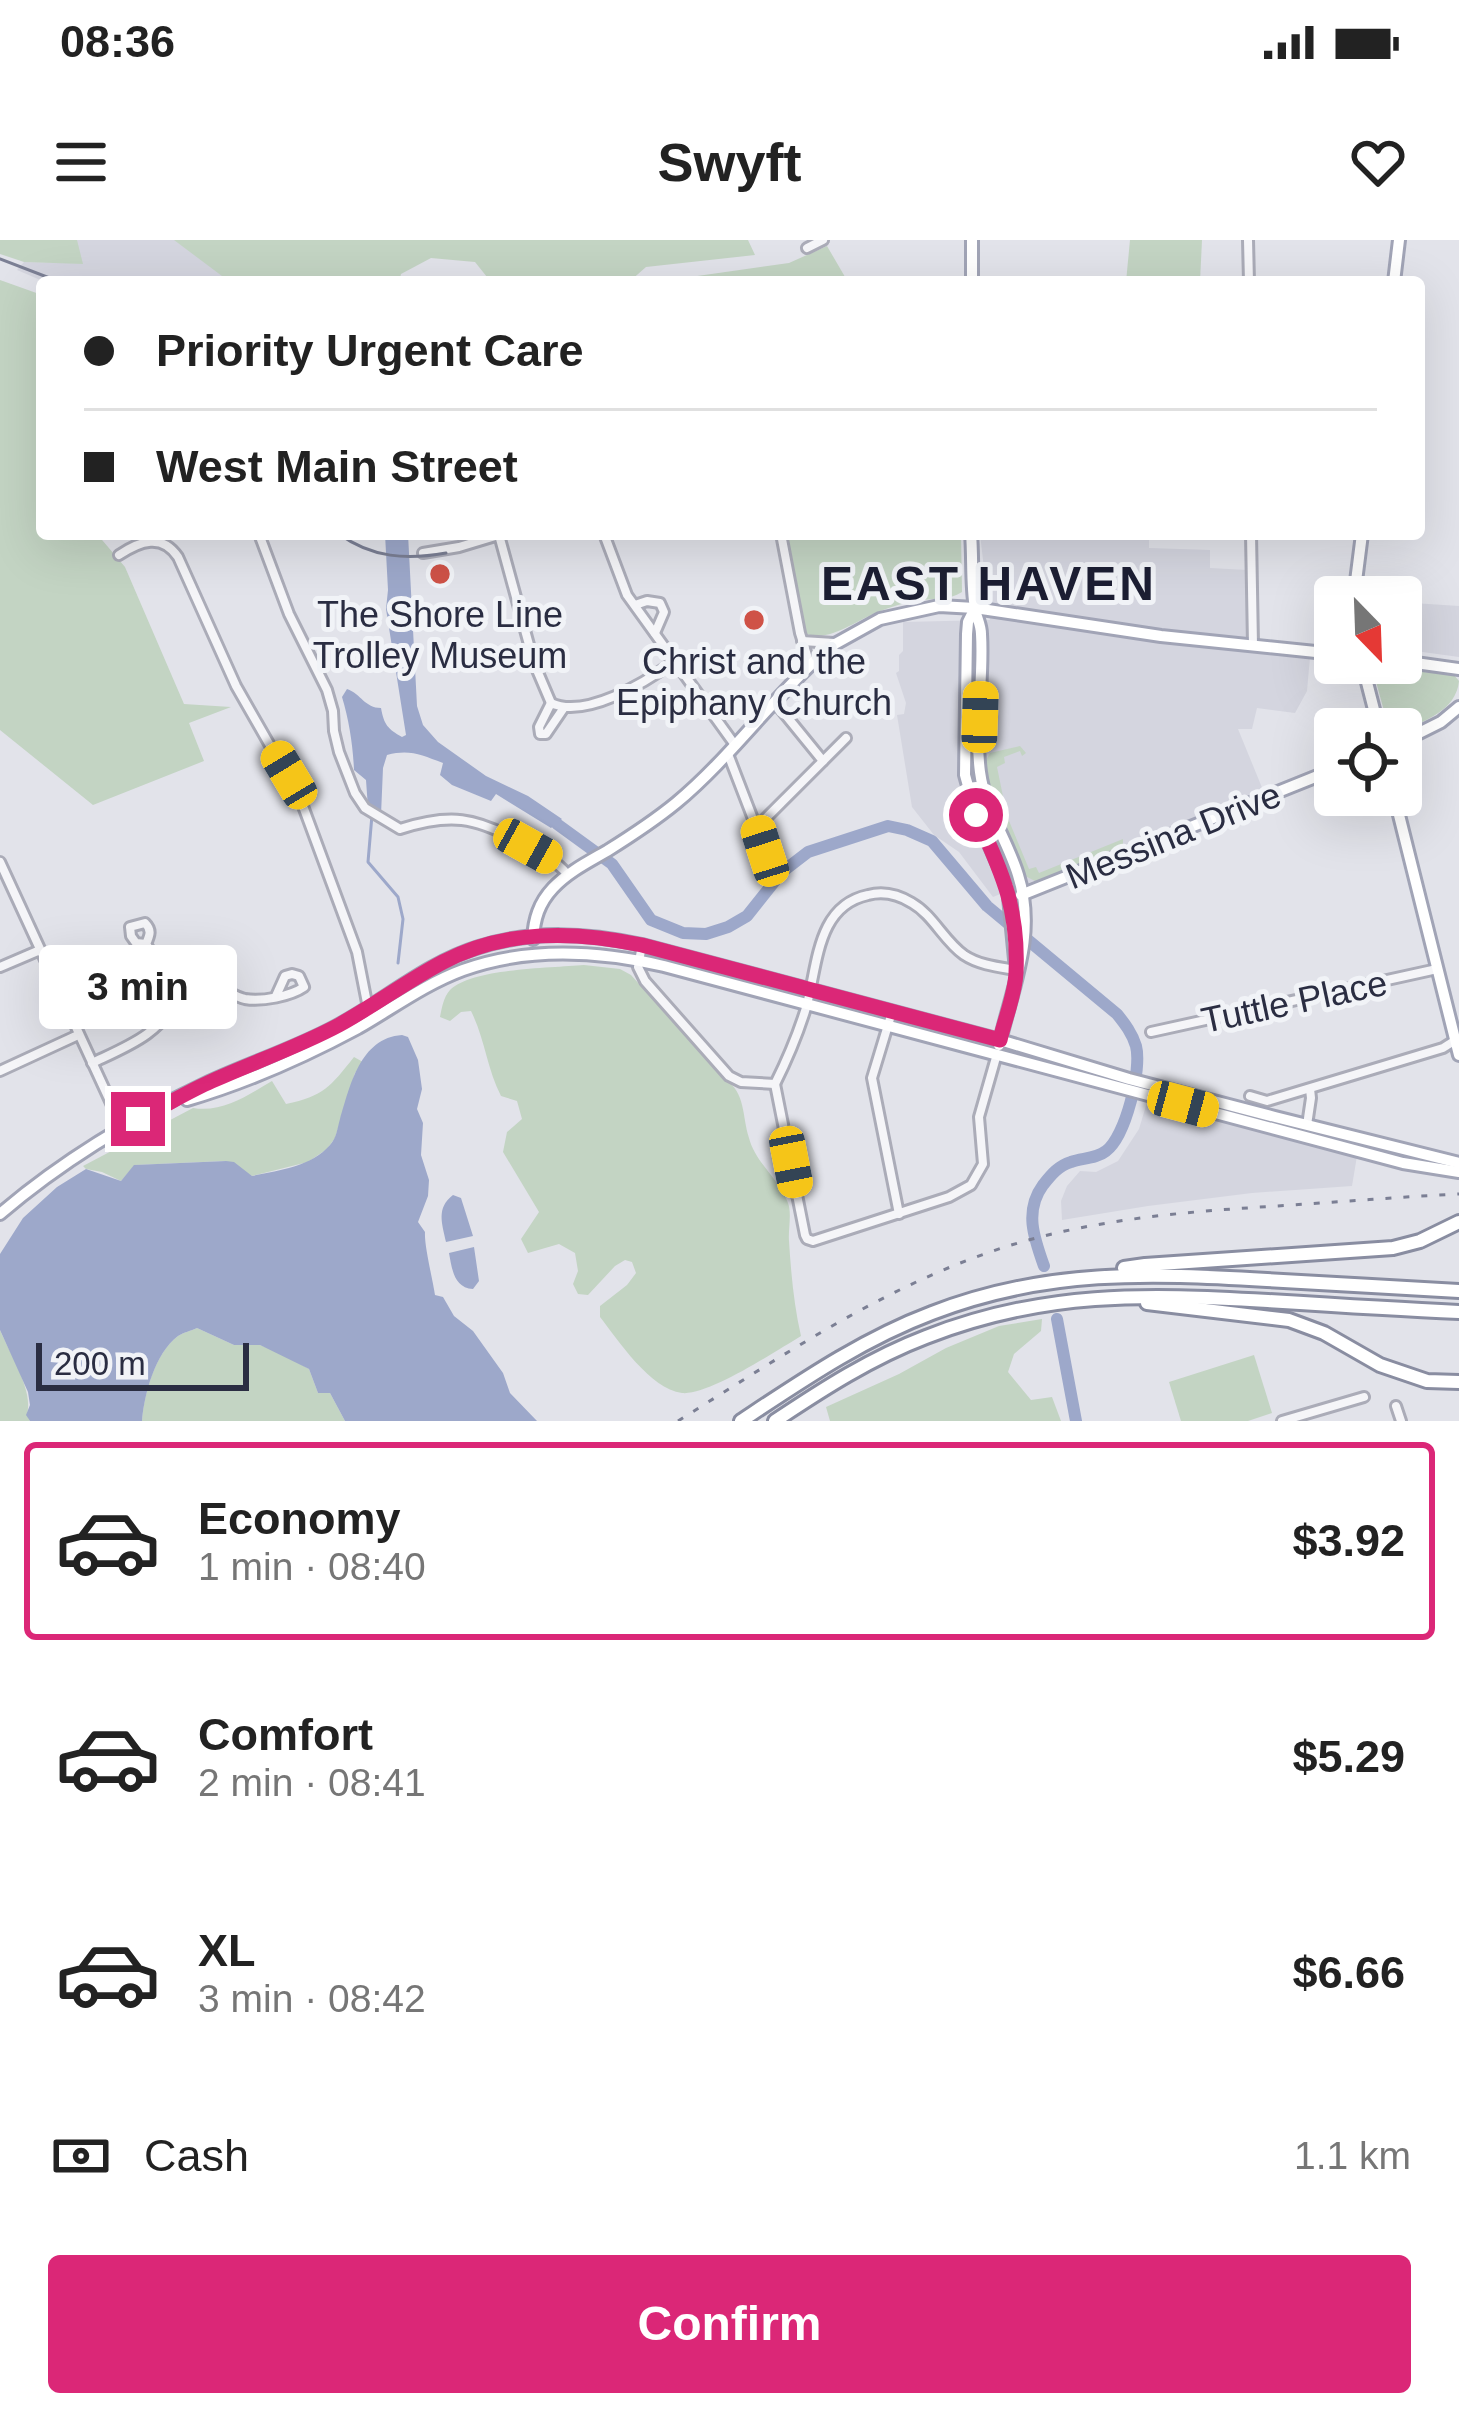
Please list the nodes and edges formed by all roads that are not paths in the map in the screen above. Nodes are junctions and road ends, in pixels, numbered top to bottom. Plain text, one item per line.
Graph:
1 (823, 240) edge
2 (972, 240) edge
3 (1248, 240) edge
4 (1399, 240) edge
5 (807, 248) dead end
6 (972, 276) edge
7 (1249, 276) edge
8 (1395, 276) edge
9 (261, 540) edge
10 (485, 540) edge
11 (502, 540) edge
12 (606, 540) edge
13 (782, 540) edge
14 (971, 540) edge
15 (1252, 540) edge
16 (1361, 540) edge
17 (423, 553) dead end
18 (119, 555) dead end
19 (1357, 576) edge
20 (635, 605) junction
21 (975, 608) junction
22 (654, 633) junction
23 (802, 641) junction
24 (835, 644) junction
25 (1253, 645) junction
26 (1314, 652) edge
27 (673, 662) junction
28 (1422, 664) edge
29 (810, 665) junction
30 (1459, 669) edge
31 (775, 702) junction
32 (551, 703) junction
33 (1459, 706) edge
34 (563, 709) junction
35 (1422, 732) edge
36 (846, 739) dead end
37 (979, 744) junction
38 (964, 746) junction
39 (731, 749) junction
40 (823, 761) junction
41 (1314, 777) edge
42 (1399, 816) edge
43 (757, 827) junction
44 (0, 862) edge
45 (772, 871) dead end
46 (568, 874) junction
47 (1017, 897) junction
48 (533, 936) junction
49 (609, 938) junction
50 (146, 944) dead end
51 (642, 945) junction
52 (40, 950) junction
53 (535, 955) junction
54 (607, 956) junction
55 (639, 960) junction
56 (0, 968) edge
57 (1438, 969) junction
58 (1016, 970) junction
59 (810, 989) junction
60 (178, 995) junction
61 (276, 996) dead end
62 (807, 1004) junction
63 (892, 1012) junction
64 (371, 1013) junction
65 (887, 1027) junction
66 (1151, 1032) dead end
67 (78, 1035) junction
68 (1457, 1039) edge
69 (1000, 1040) junction
70 (997, 1054) junction
71 (1459, 1055) edge
72 (92, 1063) junction
73 (0, 1071) edge
74 (775, 1084) junction
75 (1133, 1084) junction
76 (1310, 1089) junction
77 (1250, 1096) dead end
78 (1307, 1125) junction
79 (122, 1126) junction
80 (1459, 1167) edge
81 (0, 1214) edge
82 (898, 1214) junction
83 (1459, 1222) edge
84 (1063, 1280) junction
85 (1458, 1291) edge
86 (1074, 1299) junction
87 (1458, 1312) edge
88 (1459, 1382) edge
89 (1364, 1397) dead end
90 (1396, 1406) dead end
91 (1308, 1417) edge
92 (741, 1421) edge
93 (775, 1421) edge
94 (1282, 1421) edge
95 (1401, 1421) edge

1 - 5 street
2 - 6 main road
3 - 7 street
4 - 8 main road
9 - 46 street
10 - 17 street
11 - 32 street
12 - 20 street
13 - 23 street
14 - 21 main road
15 - 25 street
16 - 19 main road
18 - 64 street
20 - 22 street
20 - 22 street
21 - 24 main road
21 - 25 main road
21 - 37 main road
21 - 38 main road
22 - 27 street
23 - 24 street
23 - 29 street
24 - 29 main road
25 - 26 main road
27 - 34 street
27 - 39 street
28 - 30 main road
29 - 31 main road
31 - 39 main road
31 - 40 street
32 - 34 street
32 - 34 street
33 - 35 main road
36 - 40 street
37 - 38 main road
37 - 47 main road
38 - 47 main road
39 - 43 street
39 - 46 main road
40 - 43 street
41 - 47 main road, Messina Drive
42 - 57 main road
43 - 45 street
44 - 52 street
46 - 48 main road
47 - 58 main road
47 - 58 main road
48 - 49 main road
48 - 53 main road
48 - 64 main road
49 - 51 main road
49 - 54 main road
50 - 60 street
51 - 55 street
51 - 59 main road
52 - 56 street
52 - 67 street
53 - 54 main road
53 - 64 main road
54 - 55 main road
55 - 62 main road
55 - 74 street
57 - 66 street, Tuttle Place
57 - 68 main road
58 - 59 street
58 - 69 main road
59 - 62 street
59 - 63 main road
60 - 61 street
60 - 72 street
62 - 65 main road
62 - 74 street
63 - 65 street
63 - 69 main road
64 - 79 main road
65 - 70 main road
65 - 82 street
67 - 72 street
67 - 73 street
68 - 71 main road
68 - 76 street
69 - 70 main road
69 - 75 main road
70 - 75 main road
70 - 82 street
72 - 79 street
74 - 82 street
75 - 78 main road
75 - 80 main road
76 - 77 street
76 - 78 street
78 - 80 main road
79 - 81 main road
83 - 84 highway
84 - 85 highway
84 - 92 highway
86 - 87 highway
86 - 88 highway
86 - 93 highway
89 - 91 street
90 - 95 street
91 - 94 street

